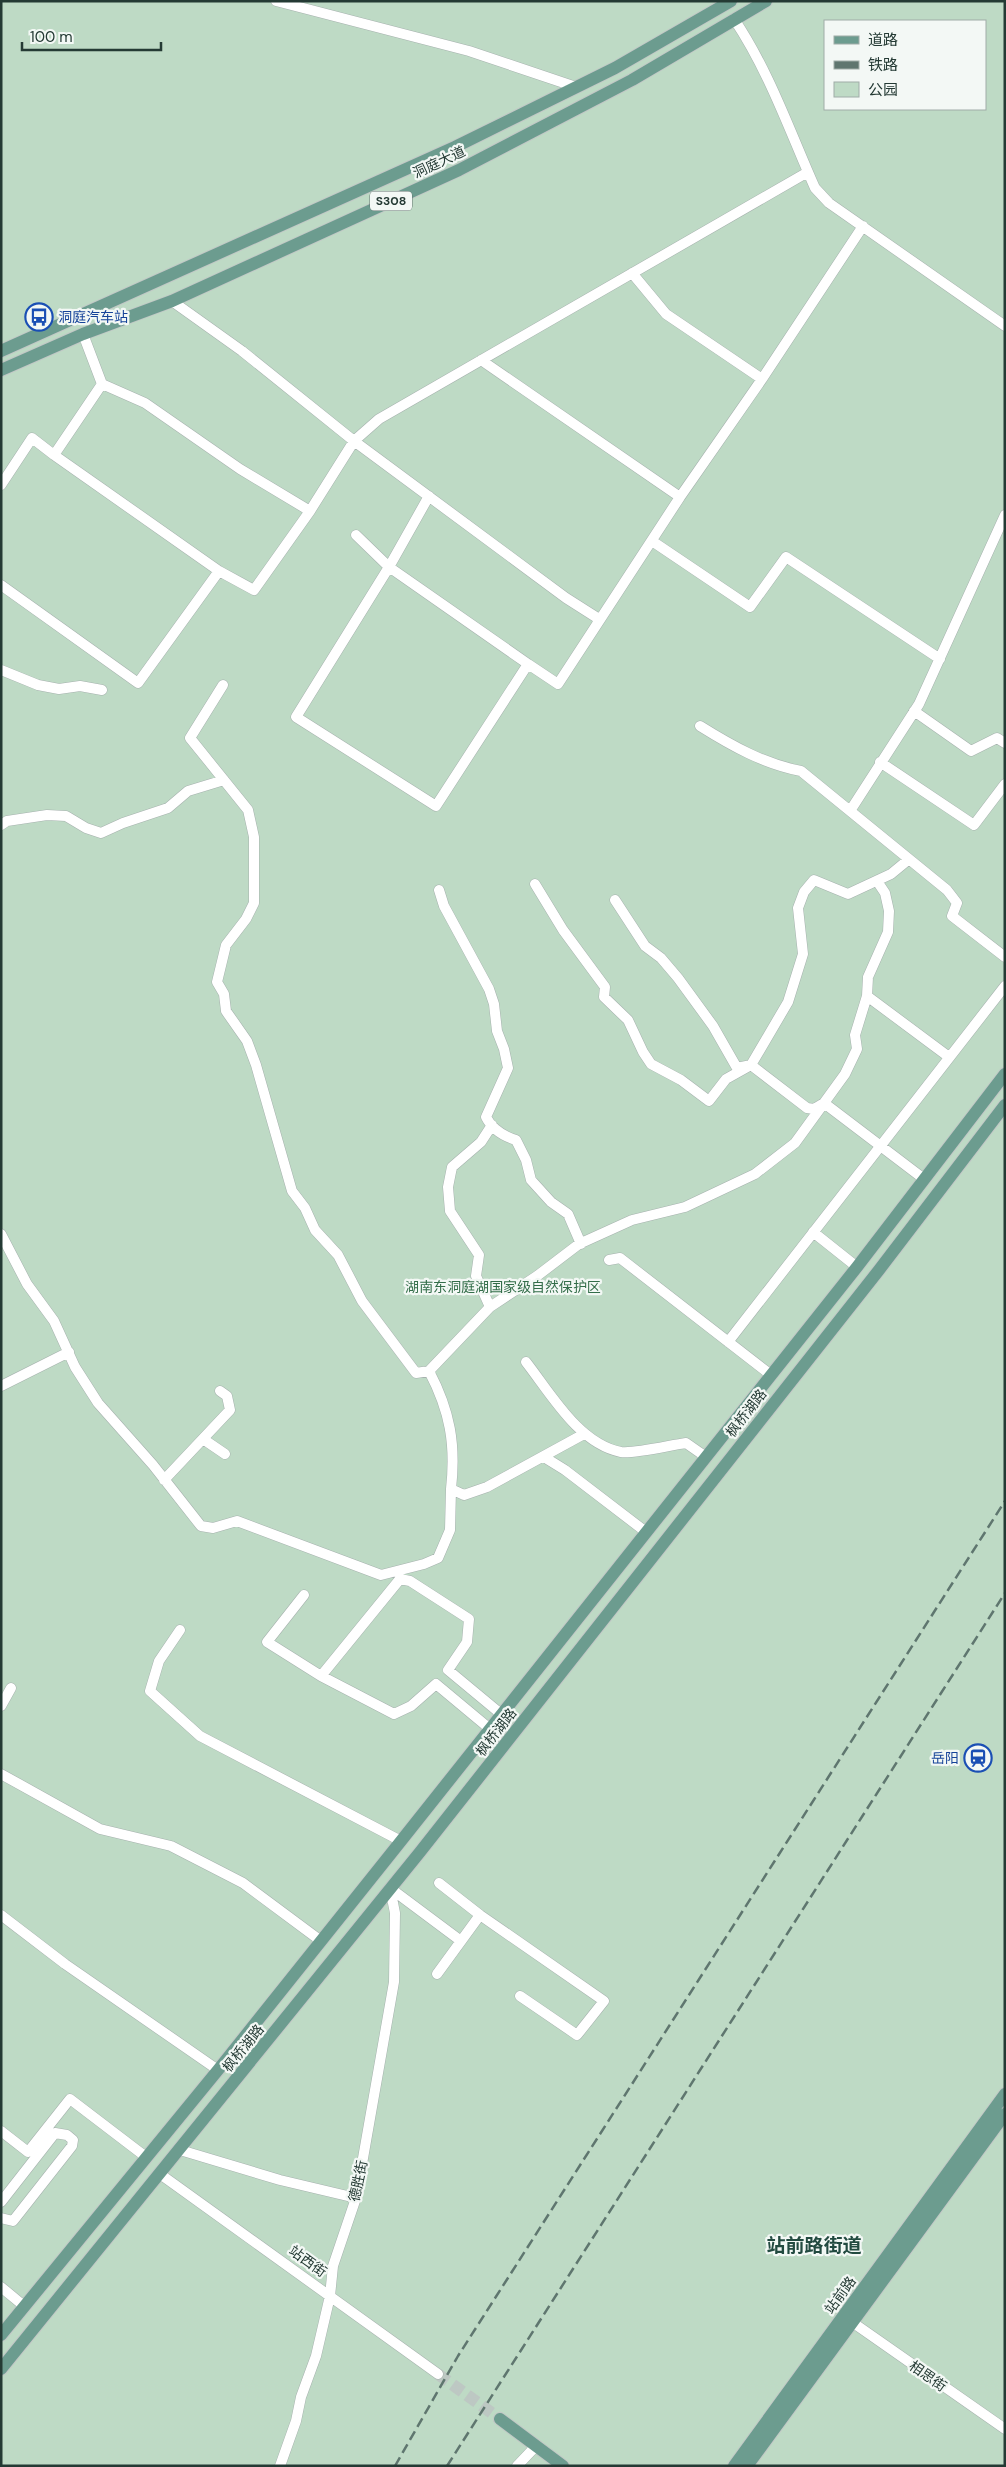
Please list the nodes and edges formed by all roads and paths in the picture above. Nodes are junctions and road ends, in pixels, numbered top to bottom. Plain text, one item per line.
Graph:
1 (276, 1) edge
2 (731, 1) edge
3 (766, 1) edge
4 (734, 19) junction
5 (576, 87) junction
6 (808, 172) junction
7 (863, 226) junction
8 (632, 273) junction
9 (172, 301) junction
10 (1005, 326) edge
11 (83, 334) junction
12 (1, 351) edge
13 (481, 360) junction
14 (1, 370) edge
15 (762, 379) junction
16 (102, 384) junction
17 (354, 441) junction
18 (54, 455) junction
19 (1, 485) edge
20 (429, 496) junction
21 (680, 497) junction
22 (310, 511) junction
23 (1005, 515) edge
24 (356, 535) dead end
25 (652, 541) junction
26 (389, 567) junction
27 (220, 571) junction
28 (1, 584) edge
29 (599, 619) junction
30 (940, 660) junction
31 (528, 664) junction
32 (1, 670) edge
33 (223, 685) dead end
34 (102, 690) dead end
35 (914, 710) junction
36 (700, 726) dead end
37 (1005, 743) edge
38 (880, 762) junction
39 (224, 780) junction
40 (1005, 784) edge
41 (850, 811) junction
42 (1, 825) edge
43 (908, 860) junction
44 (877, 881) junction
45 (535, 884) dead end
46 (439, 890) dead end
47 (615, 900) dead end
48 (1005, 957) edge
49 (1005, 986) edge
50 (867, 996) junction
51 (949, 1057) junction
52 (751, 1065) junction
53 (1005, 1074) edge
54 (824, 1103) junction
55 (1005, 1105) edge
56 (492, 1126) junction
57 (880, 1145) junction
58 (924, 1179) junction
59 (813, 1232) junction
60 (1, 1234) edge
61 (581, 1244) junction
62 (609, 1260) dead end
63 (857, 1267) junction
64 (490, 1307) junction
65 (728, 1342) junction
66 (69, 1352) junction
67 (526, 1362) dead end
68 (429, 1371) junction
69 (771, 1375) junction
70 (1, 1386) edge
71 (220, 1391) dead end
72 (584, 1434) junction
73 (203, 1439) junction
74 (224, 1454) dead end
75 (544, 1457) junction
76 (706, 1457) junction
77 (164, 1480) junction
78 (451, 1489) junction
79 (646, 1532) junction
80 (304, 1595) dead end
81 (180, 1630) dead end
82 (448, 1670) junction
83 (321, 1676) junction
84 (433, 1686) junction
85 (11, 1688) dead end
86 (1, 1706) edge
87 (501, 1714) junction
88 (490, 1729) junction
89 (1, 1774) edge
90 (401, 1841) junction
91 (439, 1883) dead end
92 (390, 1888) junction
93 (1, 1915) edge
94 (480, 1916) junction
95 (321, 1940) junction
96 (461, 1941) junction
97 (437, 1974) dead end
98 (520, 1996) dead end
99 (218, 2070) junction
100 (1005, 2094) edge
101 (1005, 2114) edge
102 (1, 2131) edge
103 (180, 2150) junction
104 (32, 2155) junction
105 (146, 2157) junction
106 (160, 2174) junction
107 (356, 2198) junction
108 (1, 2202) edge
109 (1, 2218) edge
110 (1, 2287) edge
111 (330, 2296) junction
112 (24, 2306) junction
113 (852, 2322) junction
114 (1, 2335) edge
115 (1, 2369) edge
116 (438, 2374) tunnel mouth
117 (500, 2420) tunnel mouth
118 (1005, 2429) edge
119 (536, 2446) junction
120 (280, 2466) edge
121 (518, 2466) edge
122 (563, 2466) edge
123 (734, 2466) edge
124 (747, 2466) edge

1 - 5 street
2 - 5 main road, 洞庭大道 / S308
3 - 4 main road, 洞庭大道 / S308
4 - 6 street
4 - 9 main road, 洞庭大道 / S308
5 - 12 main road, 洞庭大道 / S308
6 - 7 street
6 - 8 street
7 - 10 street
7 - 15 street
8 - 13 street
8 - 15 street
9 - 11 main road, 洞庭大道 / S308
9 - 17 street
11 - 14 main road, 洞庭大道 / S308
11 - 16 street
13 - 17 street
13 - 21 street
15 - 21 street
16 - 18 street
16 - 22 street
17 - 20 street
17 - 22 street
18 - 19 street
18 - 27 street
20 - 26 street
20 - 29 street
21 - 25 street
22 - 27 street
23 - 30 street
24 - 26 street
25 - 29 street
25 - 30 street
26 - 31 street
26 - 31 street
27 - 28 street
29 - 31 street
30 - 35 street
32 - 34 street
33 - 39 street
35 - 37 street
35 - 38 street
36 - 41 street
38 - 40 street
38 - 41 street
39 - 42 street
39 - 68 street
41 - 43 street
43 - 44 street
43 - 48 street
44 - 50 street
44 - 52 street
45 - 52 street
46 - 56 street
47 - 52 street
49 - 51 street
50 - 51 street
50 - 54 street
51 - 57 street
52 - 54 street
53 - 58 main road, 枫桥湖路
54 - 57 street
54 - 61 street
55 - 92 main road, 枫桥湖路
56 - 61 street
56 - 64 street
57 - 58 street
57 - 59 street
58 - 63 main road, 枫桥湖路
59 - 63 street
59 - 65 street
60 - 66 street
61 - 64 street
62 - 65 street
63 - 69 main road, 枫桥湖路
64 - 68 street
65 - 69 street
66 - 70 street
66 - 77 street
67 - 72 street
68 - 78 street
69 - 76 main road, 枫桥湖路
71 - 73 street
72 - 75 street
72 - 76 street
73 - 74 street
73 - 77 street
75 - 78 street
75 - 79 street
76 - 79 main road, 枫桥湖路
77 - 78 street
79 - 87 main road, 枫桥湖路
80 - 83 street
81 - 90 street
82 - 83 street
82 - 84 street
82 - 87 street
83 - 84 street
84 - 88 street
85 - 86 street
87 - 88 main road, 枫桥湖路
88 - 90 main road, 枫桥湖路
89 - 95 street
90 - 95 main road, 枫桥湖路
91 - 94 street
92 - 96 street
92 - 103 main road, 枫桥湖路
92 - 107 street, 德胜街
93 - 99 street
94 - 96 street
94 - 98 street
95 - 99 main road, 枫桥湖路
96 - 97 street
99 - 105 main road, 枫桥湖路
100 - 123 main road, 站前路
101 - 113 main road, 站前路
102 - 104 street
103 - 106 main road, 枫桥湖路
103 - 107 street
104 - 105 street
104 - 108 street
104 - 109 street
105 - 112 main road, 枫桥湖路
106 - 111 street, 站西街
106 - 115 main road, 枫桥湖路
107 - 111 street, 德胜街
110 - 112 street
111 - 116 street, 站西街
111 - 120 street, 德胜街
112 - 114 main road, 枫桥湖路
113 - 118 street, 相思街
113 - 124 main road, 站前路
117 - 119 main road
119 - 121 street
119 - 122 main road

